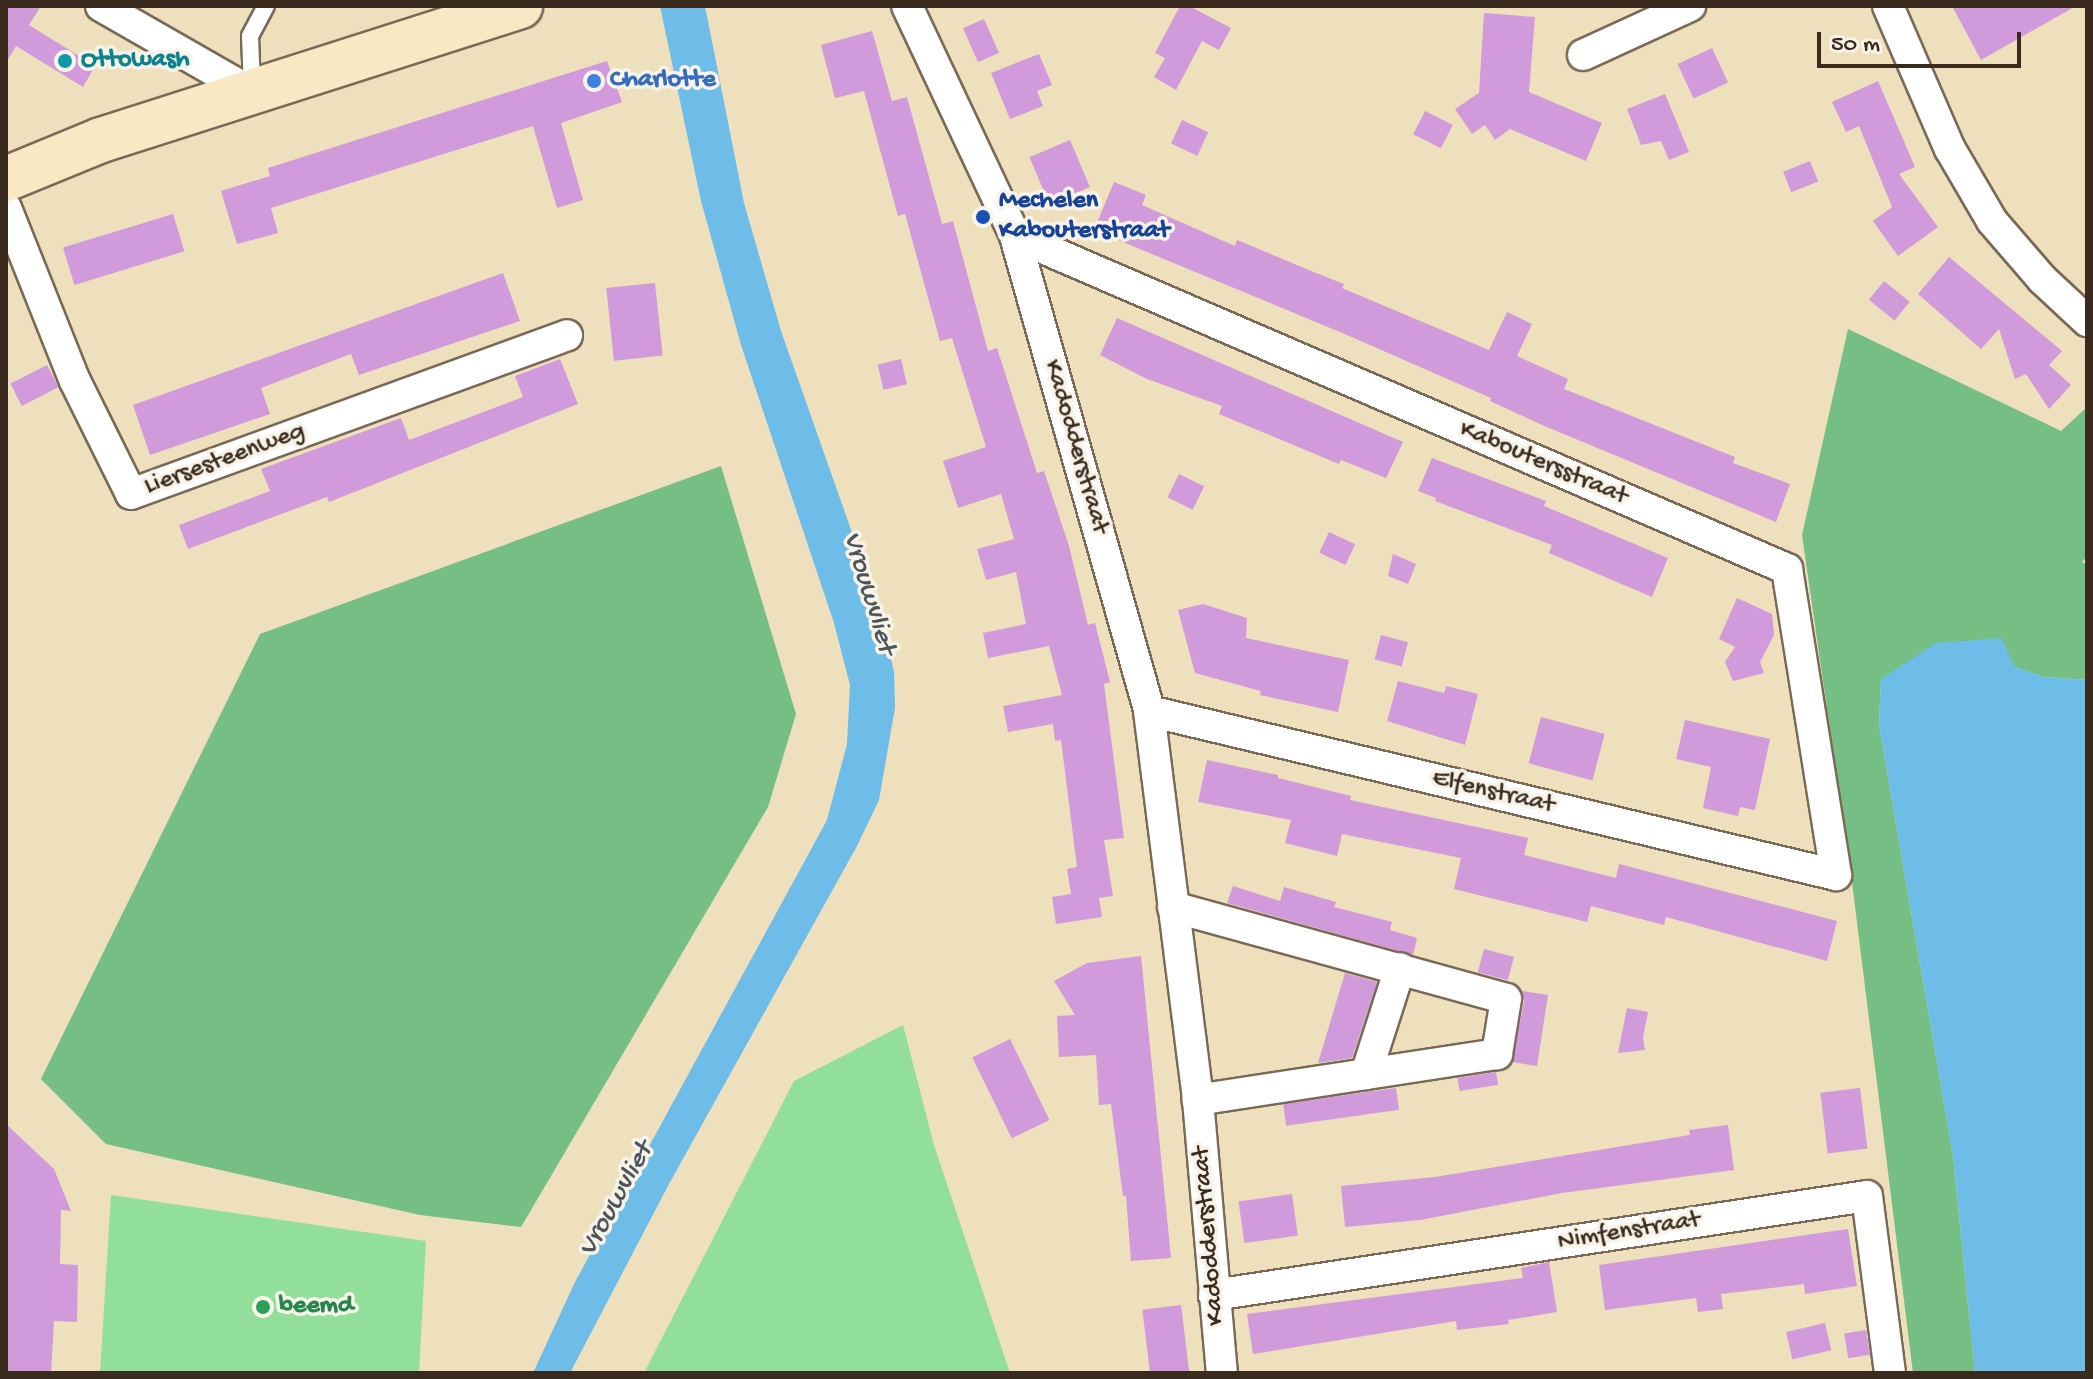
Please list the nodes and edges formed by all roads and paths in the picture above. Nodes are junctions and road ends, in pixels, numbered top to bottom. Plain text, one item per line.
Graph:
1 (101, 6) edge
2 (266, 6) edge
3 (520, 6) edge
4 (907, 6) edge
5 (1690, 6) edge
6 (1888, 6) edge
7 (454, 16) edge
8 (1583, 55) dead end
9 (253, 93) junction
10 (6, 179) edge
11 (6, 208) edge
12 (1015, 236) junction
13 (2087, 321) edge
14 (567, 335) dead end
15 (1149, 711) junction
16 (1836, 875) joint
17 (1173, 907) junction
18 (1400, 968) junction
19 (1366, 1074) junction
20 (1198, 1100) junction
21 (1214, 1295) junction
22 (1222, 1373) edge
23 (1890, 1373) edge

1 - 9 street
2 - 9 lane
3 - 7 main road
4 - 12 street, Kadodderstraat
5 - 8 street
6 - 13 street
7 - 9 main road
9 - 10 main road
11 - 14 street, Liersesteenweg
12 - 15 street, Kadodderstraat
12 - 16 street, Kaboutersstraat
15 - 16 street, Elfenstraat
15 - 17 street, Kadodderstraat
17 - 18 street
17 - 20 street, Kadodderstraat
18 - 19 street
18 - 19 street
19 - 20 street
20 - 21 street, Kadodderstraat
21 - 22 street, Kadodderstraat
21 - 23 street, Nimfenstraat

